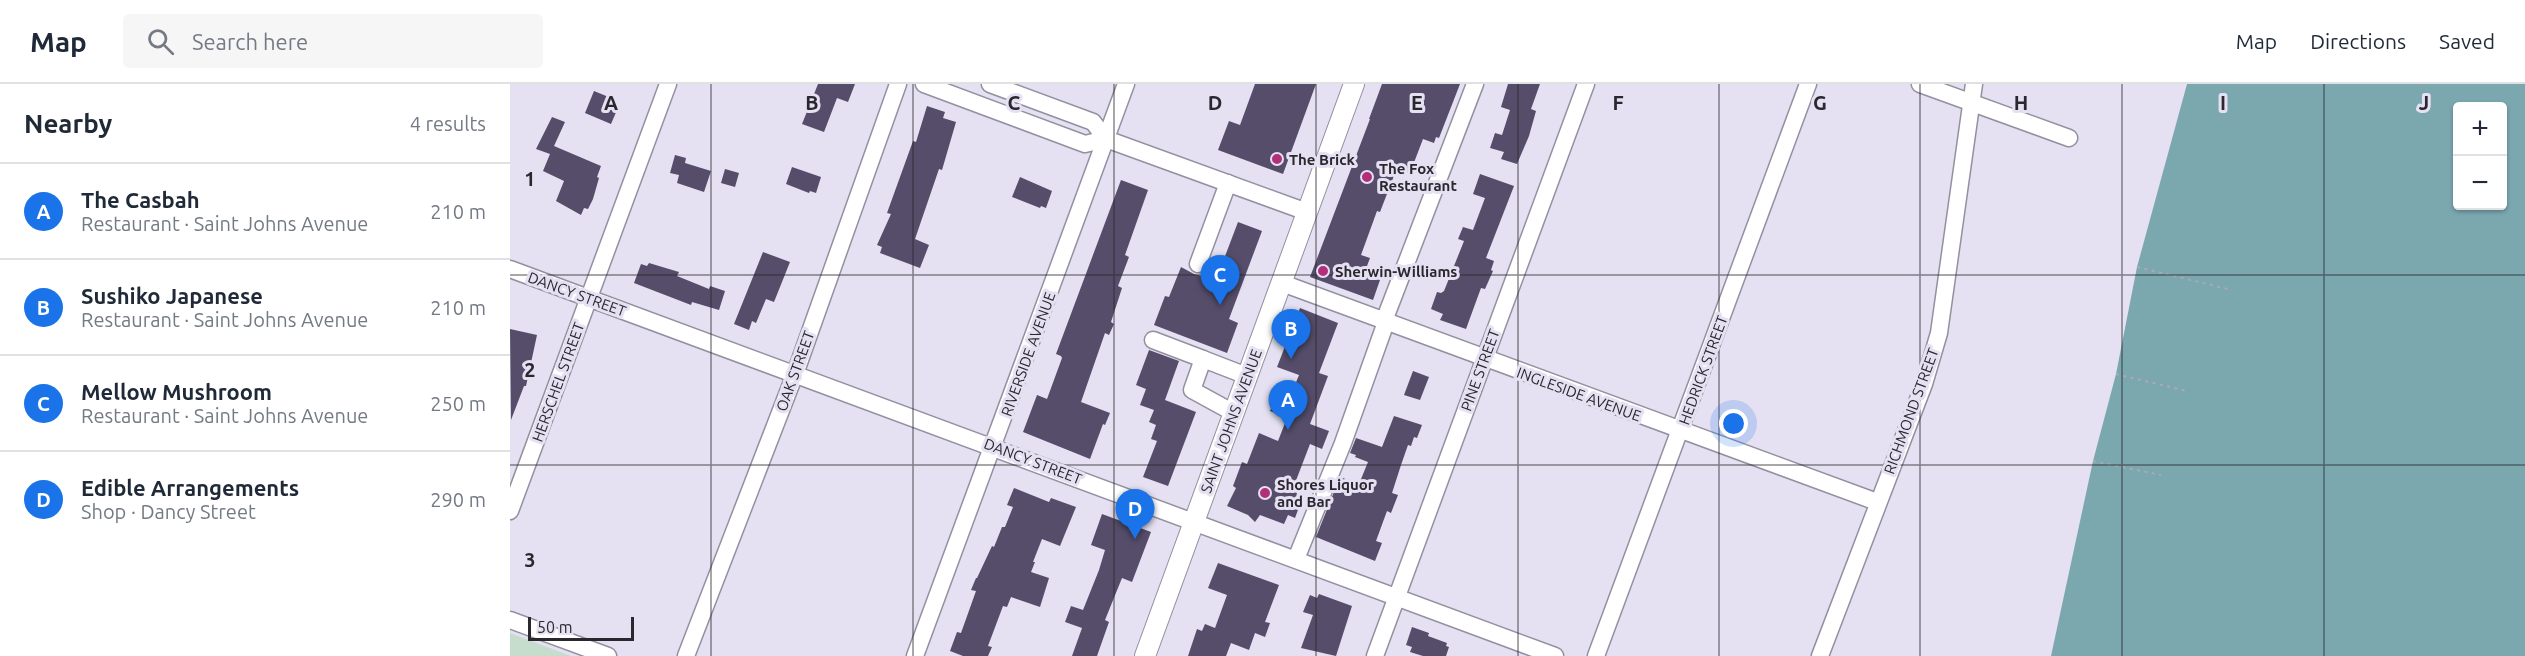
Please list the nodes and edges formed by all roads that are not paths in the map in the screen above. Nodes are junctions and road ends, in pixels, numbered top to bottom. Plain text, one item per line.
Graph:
1 (668, 84) edge
2 (898, 84) edge
3 (924, 84) edge
4 (990, 84) edge
5 (1125, 84) edge
6 (1354, 84) edge
7 (1475, 84) edge
8 (1586, 84) edge
9 (1808, 84) edge
10 (1920, 84) edge
11 (1974, 84) edge
12 (1970, 103) junction
13 (2069, 138) dead end
14 (1106, 139) junction
15 (1228, 183) junction
16 (1307, 212) junction
17 (1198, 264) dead end
18 (510, 269) edge
19 (1282, 283) junction
20 (589, 298) junction
21 (1385, 322) junction
22 (1153, 340) dead end
23 (1485, 358) junction
24 (1203, 359) junction
25 (795, 374) junction
26 (1247, 376) junction
27 (1234, 413) junction
28 (1681, 431) junction
29 (993, 446) junction
30 (1877, 502) junction
31 (510, 511) edge
32 (1194, 522) junction
33 (1296, 560) junction
34 (1397, 596) junction
35 (510, 620) edge
36 (608, 656) edge
37 (686, 656) edge
38 (915, 656) edge
39 (1145, 656) edge
40 (1375, 656) edge
41 (1555, 656) edge
42 (1596, 656) edge
43 (1820, 656) edge

1 - 20 street, HERSCHEL STREET
2 - 25 street, OAK STREET
3 - 14 street
4 - 14 street
5 - 14 street, RIVERSIDE AVENUE
6 - 16 main road, SAINT JOHNS AVENUE
7 - 21 street
8 - 23 street, PINE STREET
9 - 28 street, HEDRICK STREET
10 - 12 street
11 - 12 street, RICHMOND STREET
12 - 13 street
12 - 30 street, RICHMOND STREET
14 - 15 street
14 - 29 street, RIVERSIDE AVENUE
15 - 16 street
15 - 17 street
16 - 19 main road, SAINT JOHNS AVENUE
18 - 20 street, DANCY STREET
19 - 21 street, INGLESIDE AVENUE
19 - 26 main road, SAINT JOHNS AVENUE
20 - 25 street, DANCY STREET
20 - 31 street, HERSCHEL STREET
21 - 23 street, INGLESIDE AVENUE
21 - 33 street
22 - 24 street
23 - 28 street, INGLESIDE AVENUE
23 - 34 street, PINE STREET
24 - 26 street
24 - 27 street
25 - 29 street, DANCY STREET
25 - 37 street, OAK STREET
26 - 27 main road, SAINT JOHNS AVENUE
27 - 32 main road, SAINT JOHNS AVENUE
28 - 30 street, INGLESIDE AVENUE
28 - 42 street, HEDRICK STREET
29 - 32 street, DANCY STREET
29 - 38 street, RIVERSIDE AVENUE
30 - 43 street, RICHMOND STREET
32 - 33 street, DANCY STREET
32 - 39 main road, SAINT JOHNS AVENUE
33 - 34 street, DANCY STREET
34 - 40 street, PINE STREET
34 - 41 street, DANCY STREET
35 - 36 street

